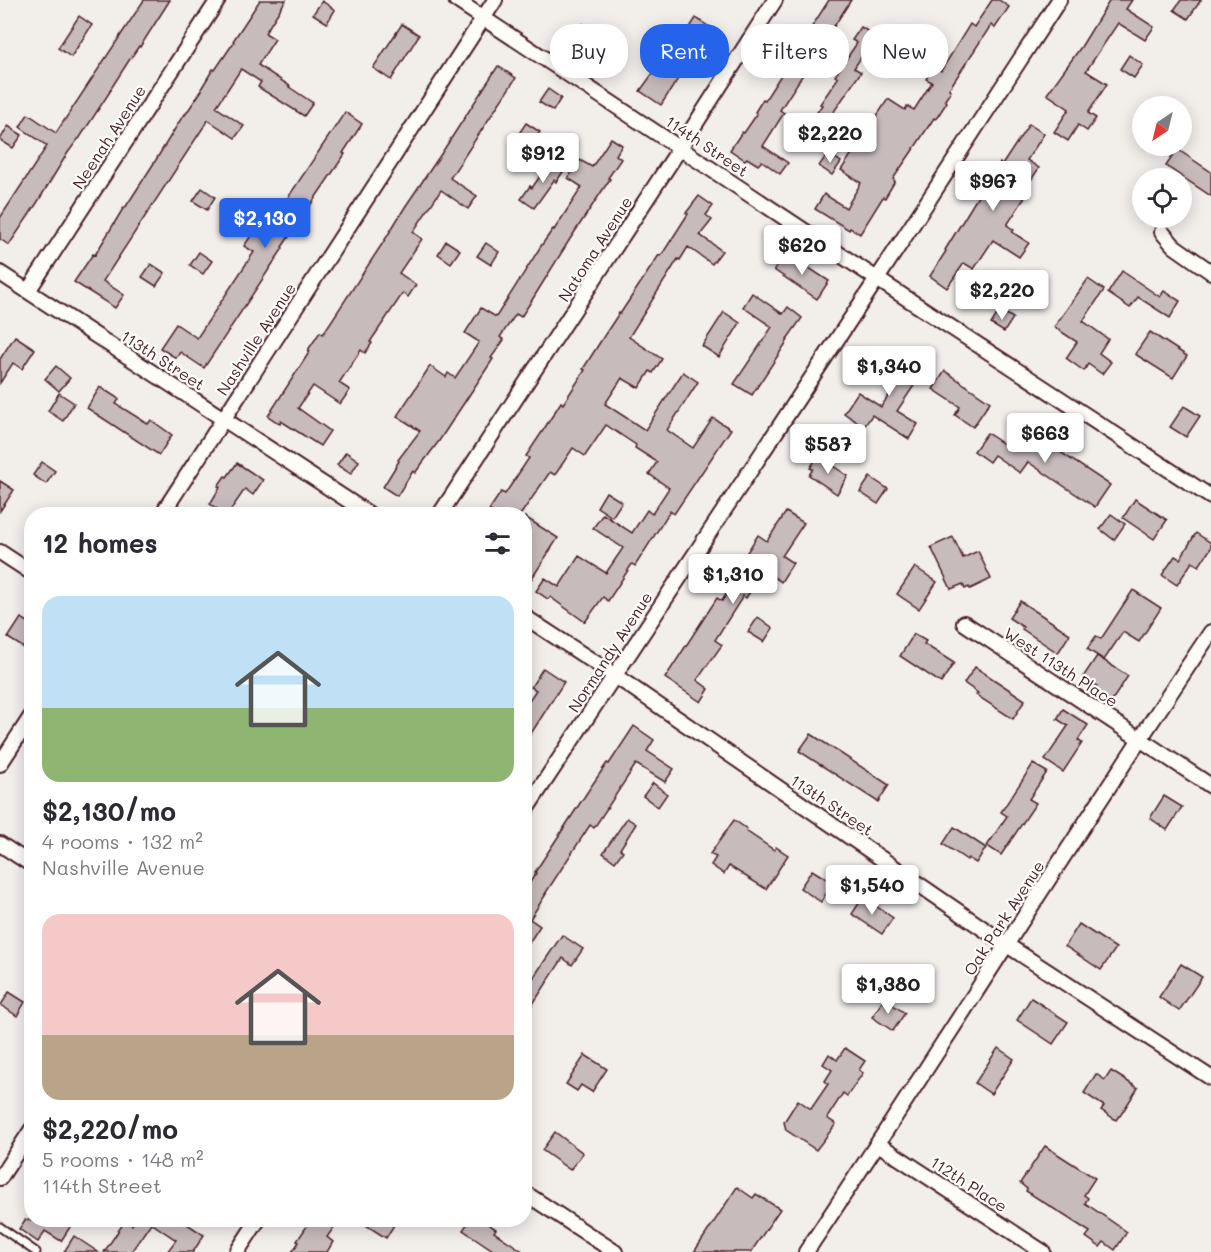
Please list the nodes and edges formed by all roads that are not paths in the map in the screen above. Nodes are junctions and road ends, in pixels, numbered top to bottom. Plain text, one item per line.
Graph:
1 (218, 0) edge
2 (456, 0) edge
3 (495, 0) edge
4 (775, 0) edge
5 (1059, 0) edge
6 (484, 18) junction
7 (680, 148) junction
8 (1162, 232) dead end
9 (1211, 272) edge
10 (0, 273) edge
11 (877, 279) junction
12 (28, 291) junction
13 (224, 419) junction
14 (1211, 497) edge
15 (167, 507) edge
16 (358, 507) edge
17 (445, 507) edge
18 (0, 552) edge
19 (24, 568) edge
20 (532, 622) edge
21 (964, 623) dead end
22 (1211, 632) edge
23 (614, 675) junction
24 (24, 728) edge
25 (1140, 738) junction
26 (0, 764) edge
27 (1211, 786) edge
28 (532, 800) edge
29 (0, 844) edge
30 (24, 860) edge
31 (1007, 945) junction
32 (1211, 1078) edge
33 (24, 1141) edge
34 (878, 1144) junction
35 (0, 1178) edge
36 (532, 1198) edge
37 (0, 1227) edge
38 (253, 1227) edge
39 (36, 1252) edge
40 (237, 1252) edge
41 (615, 1252) edge
42 (806, 1252) edge
43 (1043, 1252) edge

1 - 12 street, Neenah Avenue
2 - 6 street, 114th Street
3 - 6 street, Nashville Avenue
4 - 7 street, Natoma Avenue
5 - 11 street, Normandy Avenue
6 - 7 street, 114th Street
6 - 13 street, Nashville Avenue
7 - 11 street, 114th Street
7 - 17 street, Natoma Avenue
8 - 9 street
10 - 12 street, 113th Street
11 - 14 street, 114th Street
11 - 23 street, Normandy Avenue
12 - 13 street, 113th Street
13 - 15 street, Nashville Avenue
13 - 16 street, 113th Street
18 - 19 street
20 - 23 street, 113th Street
21 - 25 street, West 113th Place
22 - 25 street, Oak Park Avenue
23 - 28 street, Normandy Avenue
23 - 31 street, 113th Street
24 - 26 street
25 - 27 street, West 113th Place
25 - 31 street, Oak Park Avenue
29 - 30 street
31 - 32 street, 113th Street
31 - 34 street, Oak Park Avenue
33 - 35 street
34 - 42 street, Oak Park Avenue
34 - 43 street, 112th Place
36 - 41 street
37 - 39 lane
38 - 40 street

